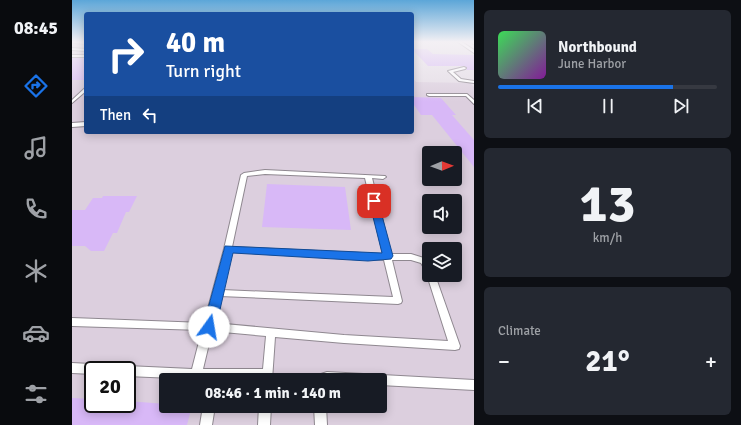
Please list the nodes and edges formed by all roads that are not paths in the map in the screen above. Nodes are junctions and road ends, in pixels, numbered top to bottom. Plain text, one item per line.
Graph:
1 (464, 68) dead end
2 (474, 82) edge
3 (84, 91) edge
4 (429, 95) dead end
5 (72, 102) edge
6 (474, 103) edge
7 (84, 124) edge
8 (72, 125) edge
9 (368, 176) junction
10 (383, 177) dead end
11 (228, 249) junction
12 (388, 256) junction
13 (422, 260) edge
14 (433, 282) edge
15 (217, 293) junction
16 (72, 322) edge
17 (209, 327) junction
18 (271, 332) junction
19 (72, 368) edge
20 (84, 369) edge
21 (136, 371) edge
22 (173, 373) edge
23 (196, 373) edge
24 (267, 373) edge
25 (387, 380) edge
26 (474, 385) edge
27 (208, 413) edge
28 (265, 413) edge
29 (320, 413) edge
30 (206, 425) edge
31 (264, 425) edge
32 (321, 425) edge

1 - 2 lane
3 - 5 lane
4 - 6 lane
7 - 8 lane
9 - 10 lane
9 - 11 lane
9 - 12 lane
11 - 12 lane
11 - 15 lane
12 - 13 lane
12 - 15 lane
14 - 18 lane
15 - 17 lane
16 - 17 lane
17 - 18 lane
17 - 23 lane
18 - 24 lane
19 - 20 lane
21 - 22 lane
25 - 26 lane
27 - 30 lane
28 - 31 lane
29 - 32 lane

